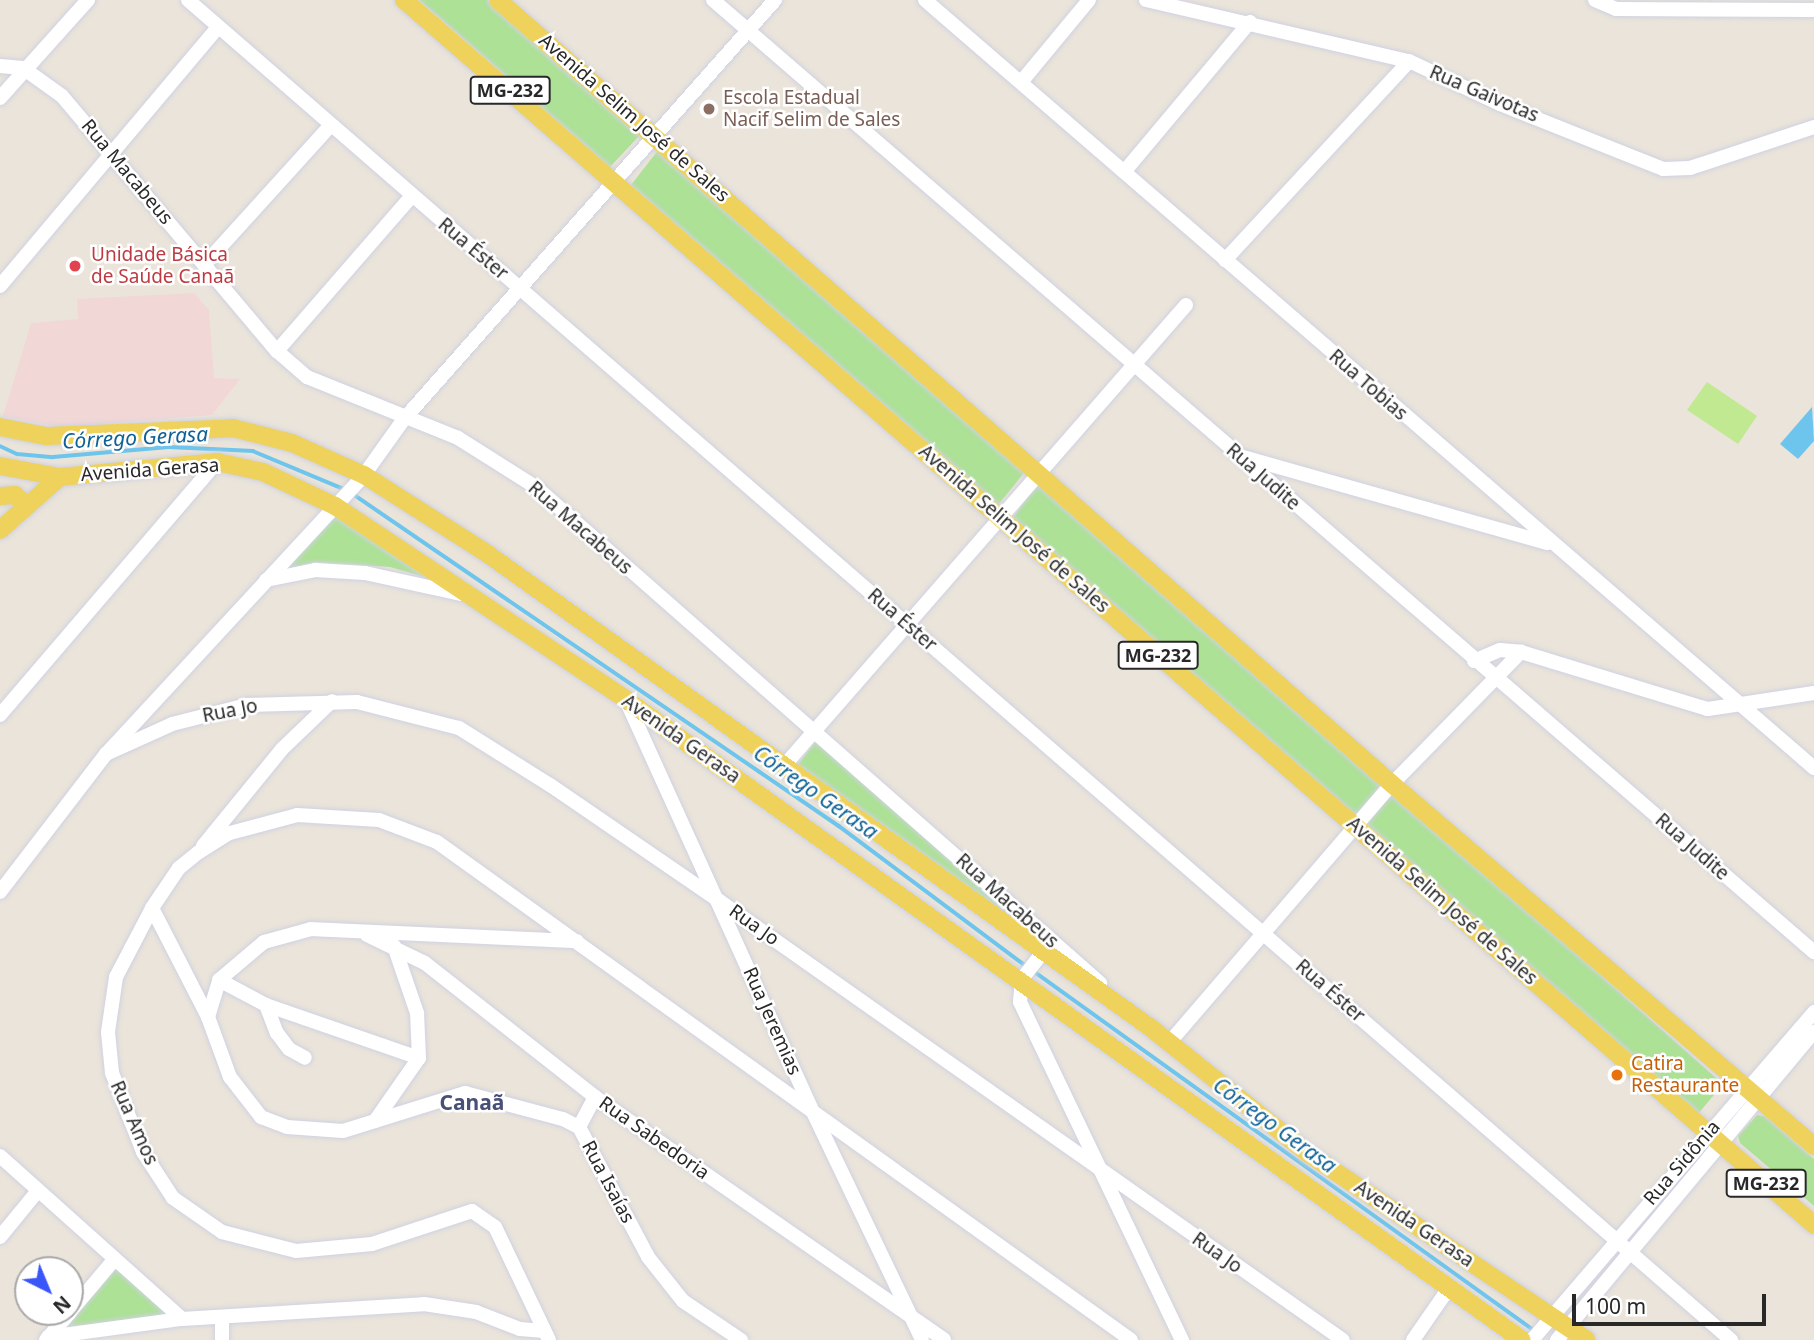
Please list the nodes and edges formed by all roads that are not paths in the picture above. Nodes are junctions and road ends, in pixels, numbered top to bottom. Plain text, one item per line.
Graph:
1 (88, 0) edge
2 (188, 0) edge
3 (404, 0) edge
4 (498, 0) edge
5 (713, 0) edge
6 (775, 0) edge
7 (925, 0) edge
8 (1088, 0) edge
9 (1146, 0) edge
10 (1195, 0) edge
11 (1595, 0) edge
12 (1668, 5) edge
13 (1179, 7) junction
14 (1814, 10) edge
15 (1250, 22) junction
16 (218, 27) junction
17 (749, 32) junction
18 (1409, 61) junction
19 (0, 66) edge
20 (23, 68) junction
21 (1022, 81) junction
22 (0, 98) edge
23 (330, 126) junction
24 (1814, 127) edge
25 (656, 135) junction
26 (113, 153) junction
27 (1124, 172) junction
28 (615, 181) junction
29 (411, 197) junction
30 (1225, 260) junction
31 (204, 265) junction
32 (0, 286) edge
33 (522, 289) junction
34 (1186, 305) dead end
35 (277, 351) junction
36 (1133, 365) junction
37 (404, 419) junction
38 (0, 427) edge
39 (1238, 456) junction
40 (217, 462) junction
41 (0, 466) edge
42 (1040, 474) junction
43 (60, 477) junction
44 (360, 478) junction
45 (0, 496) edge
46 (338, 502) junction
47 (25, 504) junction
48 (1001, 517) junction
49 (0, 530) edge
50 (1552, 544) junction
51 (267, 580) junction
52 (483, 601) junction
53 (909, 626) junction
54 (1521, 652) junction
55 (1474, 661) junction
56 (1494, 677) junction
57 (1814, 693) edge
58 (625, 699) junction
59 (332, 701) junction
60 (1743, 707) junction
61 (0, 715) edge
62 (816, 731) junction
63 (106, 754) junction
64 (783, 767) junction
65 (1814, 768) edge
66 (1392, 784) junction
67 (1356, 827) junction
68 (199, 852) junction
69 (0, 892) edge
70 (718, 900) junction
71 (152, 908) junction
72 (1262, 932) junction
73 (368, 934) junction
74 (578, 941) junction
75 (394, 946) junction
76 (1814, 952) edge
77 (1041, 954) junction
78 (1024, 976) junction
79 (219, 981) junction
80 (266, 1005) junction
81 (1814, 1012) edge
82 (208, 1017) junction
83 (1151, 1028) junction
84 (1814, 1032) edge
85 (1169, 1043) junction
86 (305, 1058) dead end
87 (419, 1058) junction
88 (1752, 1093) junction
89 (595, 1097) junction
90 (811, 1108) junction
91 (372, 1125) junction
92 (579, 1126) junction
93 (1714, 1137) junction
94 (1814, 1146) edge
95 (1, 1155) edge
96 (1104, 1174) junction
97 (37, 1192) junction
98 (1814, 1225) edge
99 (0, 1237) edge
100 (1616, 1239) junction
101 (1628, 1250) junction
102 (114, 1260) junction
103 (1449, 1288) junction
104 (84, 1295) edge
105 (909, 1315) junction
106 (182, 1319) junction
107 (222, 1319) junction
108 (1548, 1320) junction
109 (1562, 1333) edge
110 (546, 1335) edge
111 (47, 1339) edge
112 (1530, 1339) edge
113 (222, 1340) edge
114 (741, 1340) edge
115 (922, 1340) edge
116 (944, 1340) edge
117 (1131, 1340) edge
118 (1182, 1340) edge
119 (1343, 1340) edge
120 (1413, 1340) edge
121 (1587, 1340) edge
122 (1731, 1340) edge

1 - 20 street
2 - 16 street, Rua Éster
3 - 28 main road, Avenida Selim José de Sales / MG-232
4 - 25 main road, Avenida Selim José de Sales / MG-232
5 - 17 street, Rua Judite
6 - 17 street
7 - 21 street, Rua Tobias
8 - 21 street
9 - 13 street, Rua Gaivotas
10 - 13 street
11 - 12 street
12 - 14 street
13 - 15 street, Rua Gaivotas
15 - 18 street, Rua Gaivotas
15 - 27 street
16 - 23 street, Rua Éster
16 - 26 street
17 - 25 street
17 - 36 street, Rua Judite
18 - 24 street, Rua Gaivotas
18 - 30 street
19 - 20 street
20 - 22 street
20 - 26 street, Rua Macabeus
21 - 27 street, Rua Tobias
23 - 29 street, Rua Éster
23 - 31 street
25 - 28 street
25 - 42 main road, Avenida Selim José de Sales / MG-232
26 - 31 street, Rua Macabeus
26 - 32 street
27 - 30 street, Rua Tobias
28 - 33 street
28 - 48 main road, Avenida Selim José de Sales / MG-232
29 - 33 street, Rua Éster
29 - 35 street
30 - 50 street, Rua Tobias
31 - 35 street, Rua Macabeus
33 - 37 street
33 - 53 street, Rua Éster
34 - 36 street
35 - 37 street, Rua Macabeus
36 - 39 street, Rua Judite
36 - 42 street
37 - 44 street
37 - 62 street, Rua Macabeus
38 - 44 main road, Avenida Gerasa
39 - 50 street
39 - 55 street, Rua Judite
40 - 43 main road, Avenida Gerasa
40 - 46 main road, Avenida Gerasa
40 - 61 street
41 - 43 main road, Avenida Gerasa
42 - 48 street
42 - 66 main road, Avenida Selim José de Sales / MG-232
43 - 47 main road
44 - 46 street
44 - 64 main road, Avenida Gerasa
45 - 47 main road
46 - 51 street
46 - 52 main road, Avenida Gerasa
47 - 49 main road
48 - 53 street
48 - 67 main road, Avenida Selim José de Sales / MG-232
50 - 60 street, Rua Tobias
51 - 52 street
51 - 63 street
52 - 58 main road, Avenida Gerasa
53 - 62 street
53 - 72 street, Rua Éster
54 - 55 street
54 - 56 street
54 - 60 street
55 - 56 street, Rua Judite
56 - 66 street
56 - 76 street, Rua Judite
57 - 60 street
58 - 70 street, Rua Jeremias
58 - 78 main road, Avenida Gerasa
59 - 63 street, Rua Jo
59 - 68 street, Rua Amos
59 - 70 street, Rua Jo
60 - 65 street, Rua Tobias
62 - 64 street
62 - 83 street, Rua Macabeus
63 - 69 street
64 - 77 main road, Avenida Gerasa
66 - 67 street
66 - 88 main road, Avenida Selim José de Sales / MG-232
67 - 72 street
67 - 93 main road, Avenida Selim José de Sales / MG-232
68 - 71 street, Rua Amos
68 - 74 street, Rua Amos
70 - 90 street, Rua Jeremias
70 - 96 street, Rua Jo
71 - 82 street, Rua Isaías
71 - 110 street, Rua Amos
72 - 85 street
72 - 100 street, Rua Éster
73 - 74 street
73 - 75 street, Rua Sabedoria
73 - 79 street
74 - 90 street, Rua Amos
75 - 87 street
75 - 89 street, Rua Sabedoria
77 - 78 street
77 - 83 main road, Avenida Gerasa
78 - 96 street
78 - 103 main road, Avenida Gerasa
79 - 80 street
79 - 82 street
80 - 86 street
80 - 87 street
81 - 88 street, Rua Sidônia
82 - 91 street, Rua Isaías
83 - 85 main road, Avenida Gerasa
84 - 88 street, Rua Sidônia
85 - 108 main road, Avenida Gerasa
87 - 91 street
88 - 93 street, Rua Sidônia
88 - 94 main road, Avenida Selim José de Sales / MG-232
89 - 92 street
89 - 105 street, Rua Sabedoria
90 - 105 street, Rua Jeremias
90 - 117 street, Rua Amos
91 - 92 street, Rua Isaías
92 - 114 street, Rua Isaías
93 - 98 main road, Avenida Selim José de Sales / MG-232
93 - 100 street, Rua Sidônia
93 - 101 street, Rua Sidônia
95 - 97 street
96 - 118 street
96 - 119 street, Rua Jo
97 - 99 street
97 - 102 street
100 - 101 street, Rua Éster
100 - 108 street, Rua Sidônia
101 - 109 street, Rua Sidônia
101 - 122 street, Rua Éster
102 - 104 street
102 - 106 street
103 - 112 main road, Avenida Gerasa
103 - 120 street
105 - 115 street, Rua Jeremias
105 - 116 street, Rua Sabedoria
106 - 107 street
106 - 111 street
107 - 110 street
107 - 113 street
108 - 109 main road, Avenida Gerasa
108 - 112 street, Rua Sidônia
109 - 121 main road, Avenida Gerasa

